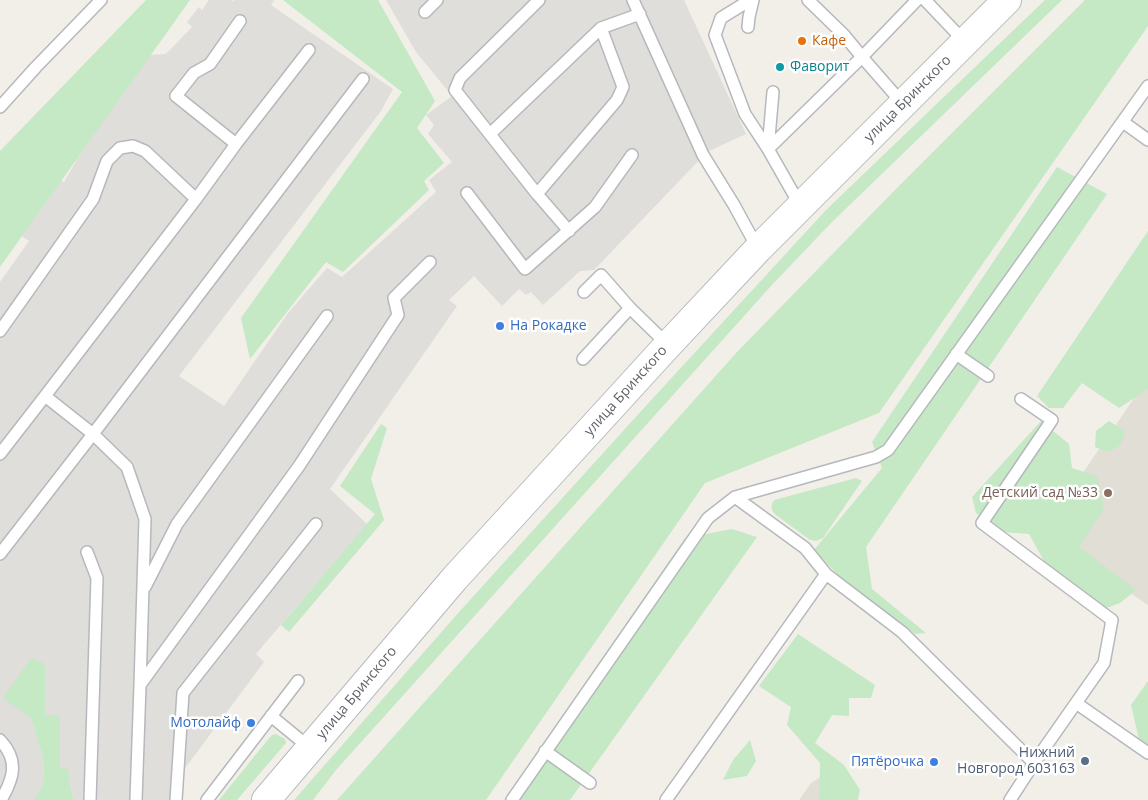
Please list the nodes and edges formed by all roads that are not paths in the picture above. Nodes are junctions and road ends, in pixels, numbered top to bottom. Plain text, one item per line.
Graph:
1 (101, 0) edge
2 (437, 0) edge
3 (539, 0) edge
4 (633, 0) edge
5 (751, 0) edge
6 (808, 0) edge
7 (917, 0) edge
8 (925, 0) edge
9 (1007, 0) edge
10 (425, 12) dead end
11 (640, 14) junction
12 (240, 21) dead end
13 (748, 27) dead end
14 (601, 28) junction
15 (965, 42) junction
16 (308, 50) dead end
17 (862, 57) junction
18 (363, 80) dead end
19 (1148, 86) edge
20 (773, 92) dead end
21 (903, 104) junction
22 (0, 107) edge
23 (1123, 122) junction
24 (490, 134) junction
25 (1148, 140) edge
26 (236, 144) junction
27 (768, 149) junction
28 (632, 155) dead end
29 (467, 192) dead end
30 (538, 194) junction
31 (196, 199) junction
32 (801, 207) junction
33 (569, 231) junction
34 (758, 249) junction
35 (430, 262) dead end
36 (584, 292) dead end
37 (630, 308) junction
38 (327, 316) dead end
39 (0, 331) edge
40 (668, 345) junction
41 (956, 354) junction
42 (583, 359) dead end
43 (988, 376) dead end
44 (45, 396) junction
45 (1021, 399) dead end
46 (93, 434) junction
47 (0, 454) edge
48 (735, 497) junction
49 (316, 524) dead end
50 (87, 552) dead end
51 (0, 554) edge
52 (826, 574) junction
53 (143, 591) junction
54 (298, 681) dead end
55 (140, 685) junction
56 (1076, 703) junction
57 (271, 716) junction
58 (0, 740) edge
59 (310, 748) junction
60 (545, 751) junction
61 (1148, 753) edge
62 (1034, 763) junction
63 (590, 783) dead end
64 (1, 800) edge
65 (90, 800) edge
66 (136, 800) edge
67 (176, 800) edge
68 (207, 800) edge
69 (266, 800) edge
70 (512, 800) edge
71 (666, 800) edge
72 (1010, 800) edge

1 - 22 lane
2 - 10 lane
3 - 24 lane
4 - 11 lane
5 - 13 lane
5 - 27 lane
6 - 17 lane
7 - 17 lane
8 - 15 lane
9 - 15 main road, улица Бринского
11 - 14 lane
11 - 34 lane
12 - 26 lane
14 - 24 lane
14 - 30 lane
15 - 21 main road, улица Бринского
16 - 26 lane
17 - 21 lane
17 - 27 lane
18 - 46 lane
19 - 23 lane
20 - 27 lane
21 - 32 main road, улица Бринского
23 - 25 lane
23 - 41 lane
24 - 30 lane
26 - 31 lane
27 - 32 lane
28 - 33 lane
29 - 33 lane
30 - 33 lane
31 - 39 lane
31 - 44 lane
32 - 34 main road, улица Бринского
34 - 40 main road, улица Бринского
35 - 55 lane
36 - 37 lane
37 - 40 lane
37 - 42 lane
38 - 53 lane
40 - 59 main road, улица Бринского
41 - 43 lane
41 - 48 lane
44 - 46 lane
44 - 47 lane
45 - 56 lane
46 - 51 lane
46 - 53 lane
48 - 52 lane
48 - 60 lane
49 - 67 lane
50 - 65 lane
52 - 62 lane
52 - 71 lane
53 - 55 lane
54 - 57 lane
55 - 66 lane
56 - 61 lane
56 - 62 lane
57 - 59 lane
57 - 68 lane
58 - 64 lane
59 - 69 main road, улица Бринского
60 - 63 lane
60 - 70 lane
62 - 72 lane

